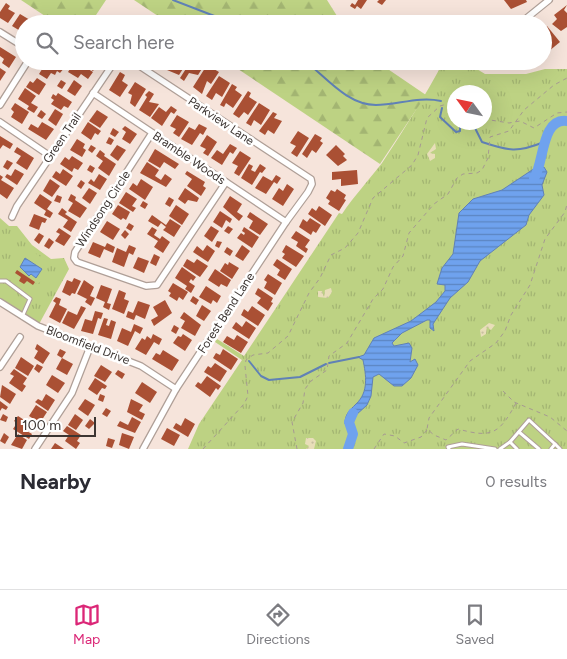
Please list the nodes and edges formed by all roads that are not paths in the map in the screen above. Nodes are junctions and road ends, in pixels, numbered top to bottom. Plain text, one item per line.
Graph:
1 (547, 1) edge
2 (531, 15) edge
3 (0, 32) edge
4 (15, 41) edge
5 (22, 70) edge
6 (109, 70) edge
7 (146, 70) edge
8 (93, 93) junction
9 (0, 105) edge
10 (0, 122) edge
11 (152, 133) junction
12 (50, 156) junction
13 (311, 180) joint
14 (226, 182) junction
15 (12, 217) dead end
16 (286, 222) junction
17 (0, 281) edge
18 (0, 302) edge
19 (22, 317) junction
20 (20, 337) dead end
21 (90, 346) junction
22 (0, 367) edge
23 (176, 389) junction
24 (519, 432) junction
25 (510, 442) junction
26 (555, 444) junction
27 (35, 449) edge
28 (142, 449) edge
29 (449, 449) edge
30 (495, 449) edge
31 (500, 449) edge
32 (517, 449) edge
33 (538, 449) edge
34 (551, 449) edge
35 (560, 449) edge

1 - 2 street
3 - 4 street
5 - 9 street
6 - 8 street, Green Trail
7 - 13 street, Parkview Lane
8 - 11 street, Bramble Woods
8 - 12 street, Green Trail
10 - 12 street
11 - 14 street, Bramble Woods
11 - 14 street, Windsong Circle
12 - 15 street, Green Trail
13 - 16 street, Forest Bend Lane
14 - 16 street, Bramble Woods
16 - 23 street, Forest Bend Lane
17 - 19 lane
18 - 19 street, Bloomfield Drive
19 - 21 street, Bloomfield Drive
20 - 22 street
21 - 23 street, Bloomfield Drive
21 - 27 street
23 - 28 street, Forest Bend Lane
24 - 25 lane
24 - 26 lane
24 - 33 lane
25 - 31 lane
25 - 32 lane
26 - 34 lane
26 - 35 lane
29 - 30 lane

